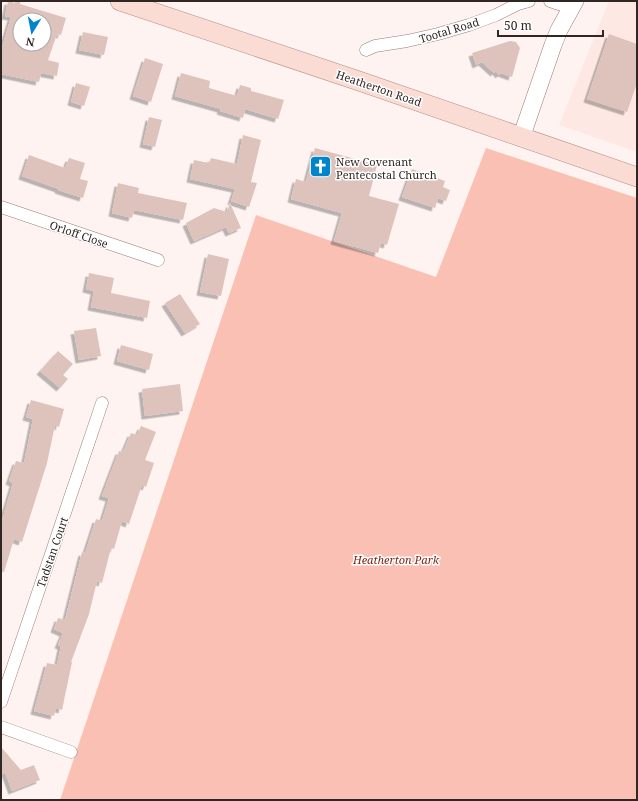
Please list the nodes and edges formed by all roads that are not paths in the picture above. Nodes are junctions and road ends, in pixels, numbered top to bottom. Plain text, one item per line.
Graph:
1 (120, 1) edge
2 (529, 1) edge
3 (550, 1) edge
4 (573, 4) edge
5 (366, 50) dead end
6 (521, 138) junction
7 (637, 177) edge
8 (1, 207) edge
9 (158, 260) dead end
10 (102, 403) dead end
11 (1, 702) edge
12 (1, 727) edge
13 (71, 752) dead end

1 - 6 main road, Heatherton Road
2 - 5 street, Tootal Road
3 - 4 street
4 - 6 main road
6 - 7 main road, Heatherton Road
8 - 9 street, Orloff Close
10 - 11 street, Tadstan Court
12 - 13 street

